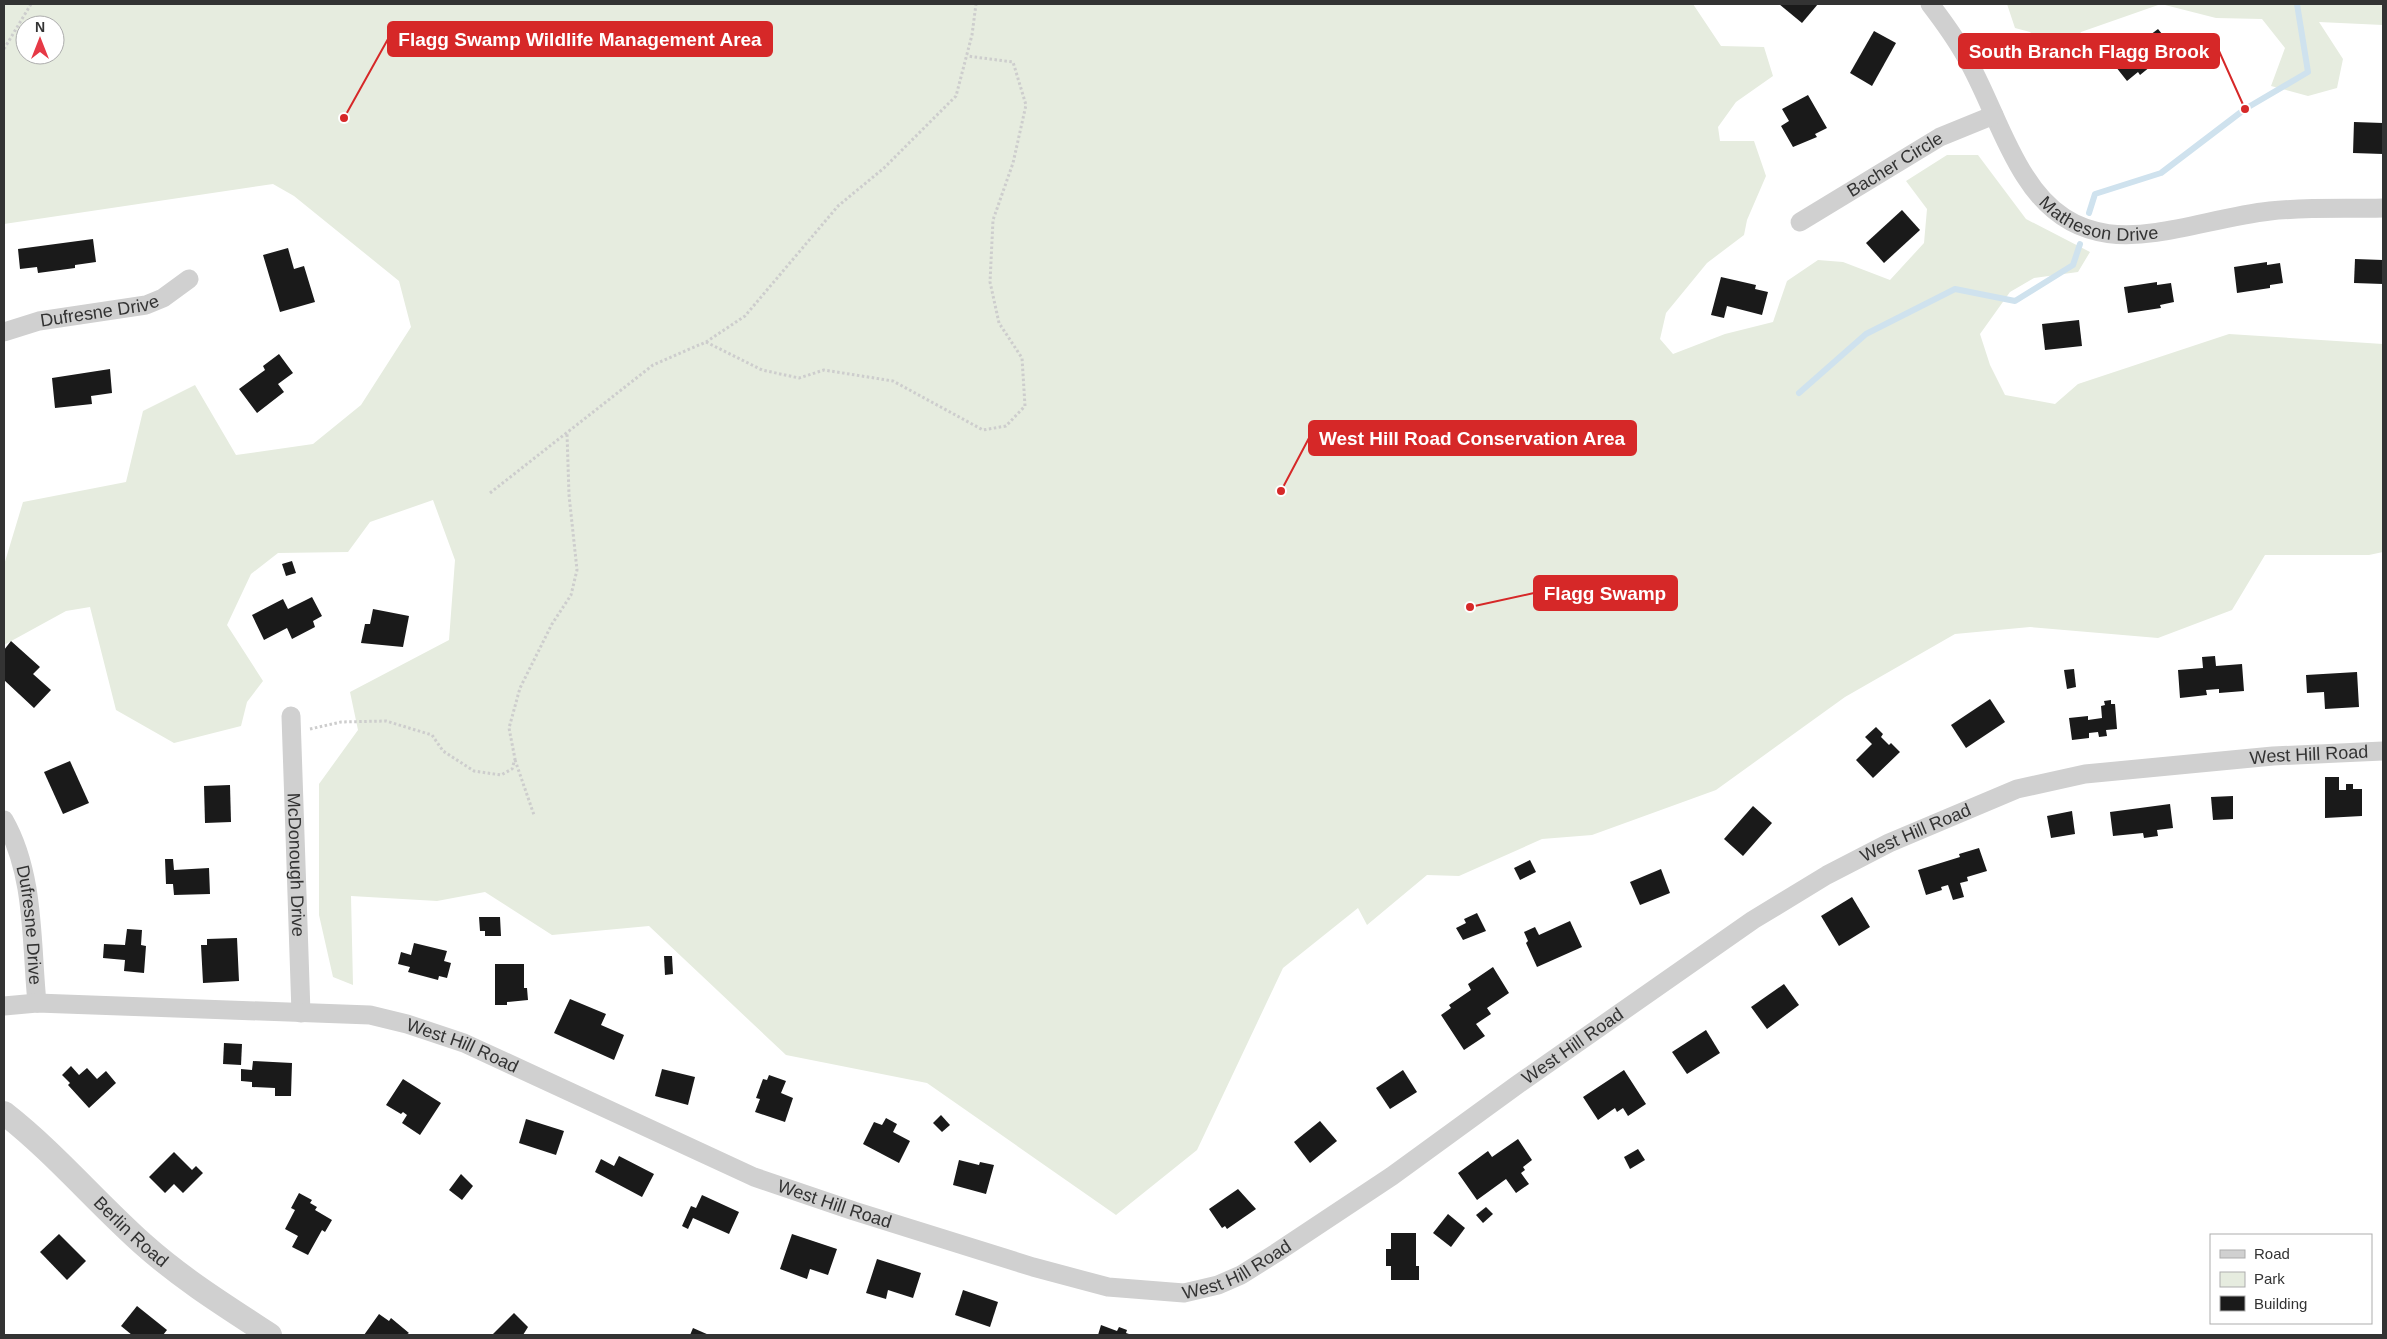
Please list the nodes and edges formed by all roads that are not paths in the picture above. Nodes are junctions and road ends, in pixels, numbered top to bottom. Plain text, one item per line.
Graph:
1 (1930, 4) edge
2 (1994, 116) junction
3 (2383, 208) edge
4 (1800, 222) dead end
5 (188, 279) dead end
6 (4, 332) edge
7 (290, 725) road end
8 (2383, 751) edge
9 (4, 820) edge
10 (37, 1003) junction
11 (4, 1006) edge
12 (301, 1013) junction
13 (4, 1113) edge
14 (270, 1335) edge

1 - 2 street, Matheson Drive
2 - 3 street, Matheson Drive
2 - 4 street, Bacher Circle
5 - 6 street, Dufresne Drive
7 - 12 street, McDonough Drive
8 - 12 street, West Hill Road
9 - 10 street, Dufresne Drive
10 - 11 street, West Hill Road
10 - 12 street, West Hill Road
13 - 14 street, Berlin Road

